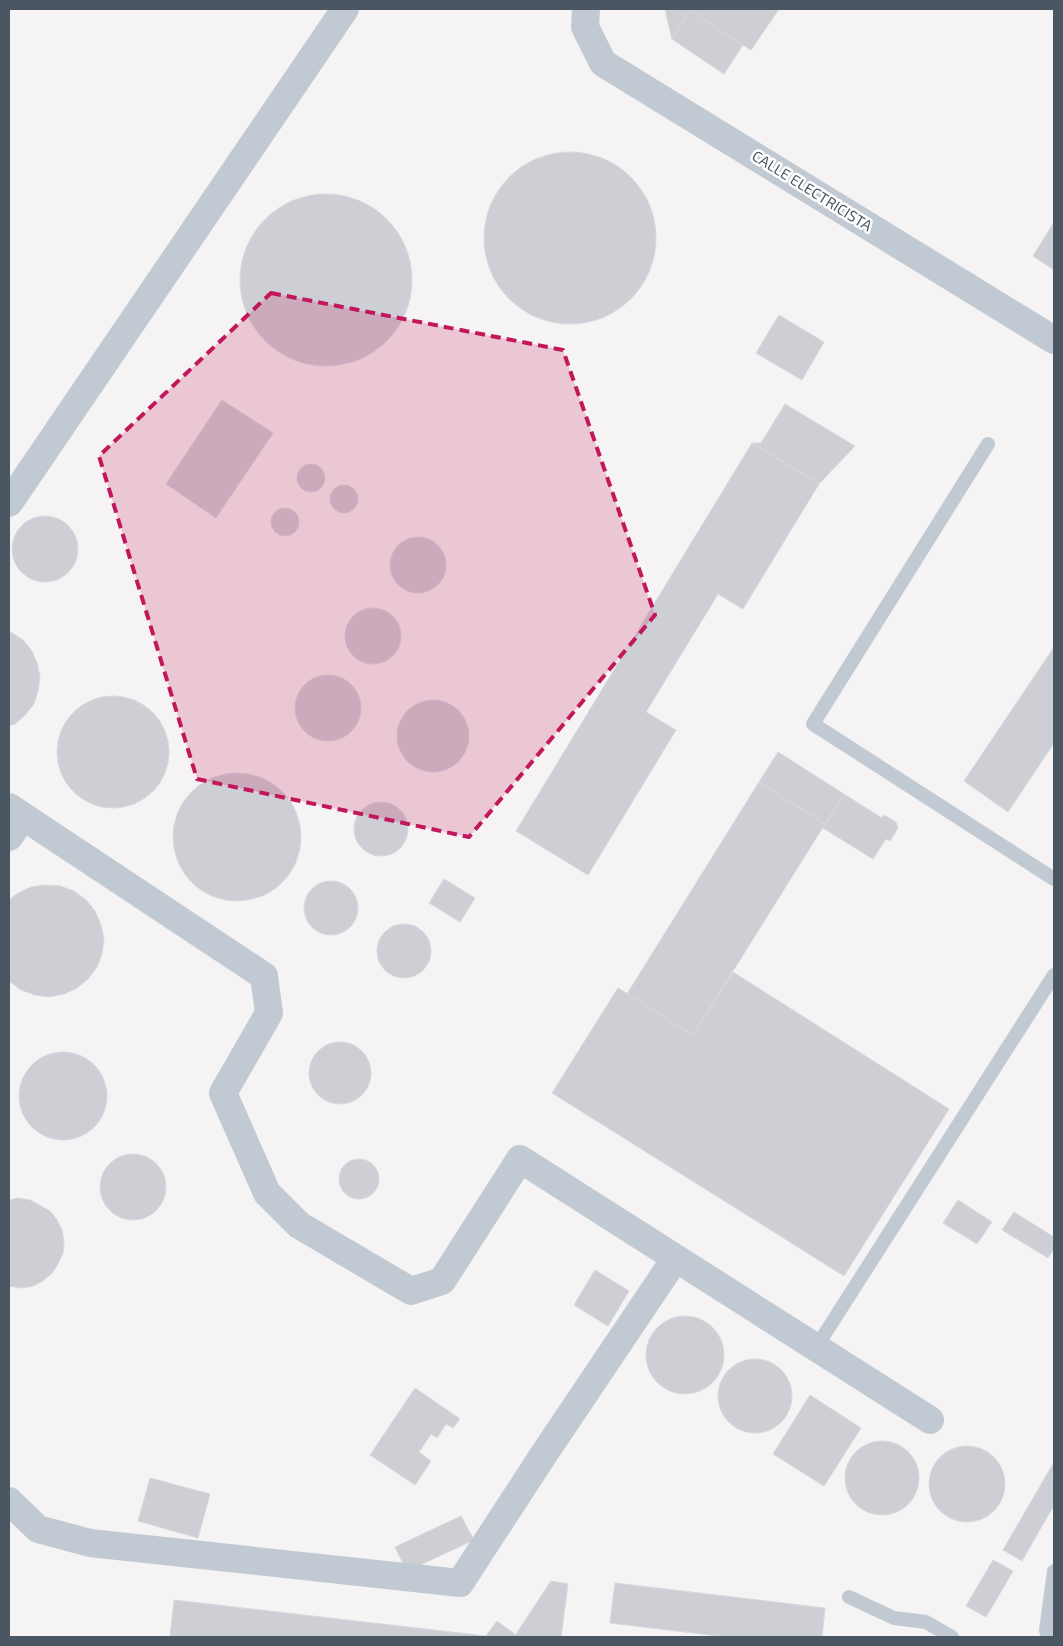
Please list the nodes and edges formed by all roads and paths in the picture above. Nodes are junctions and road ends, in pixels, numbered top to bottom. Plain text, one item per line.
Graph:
1 (345, 9) edge
2 (586, 18) edge
3 (1054, 340) edge
4 (988, 444) dead end
5 (9, 503) edge
6 (14, 820) edge
7 (1054, 879) edge
8 (1054, 975) edge
9 (675, 1259) junction
10 (817, 1346) junction
11 (930, 1420) dead end
12 (9, 1501) edge
13 (1054, 1571) edge
14 (848, 1597) dead end
15 (952, 1637) edge
16 (1048, 1637) edge

1 - 5 street
2 - 3 street, CALLE ELECTRICISTA
4 - 7 lane
6 - 9 street
8 - 10 lane
9 - 10 street
9 - 12 street
10 - 11 street
13 - 16 lane
14 - 15 lane

